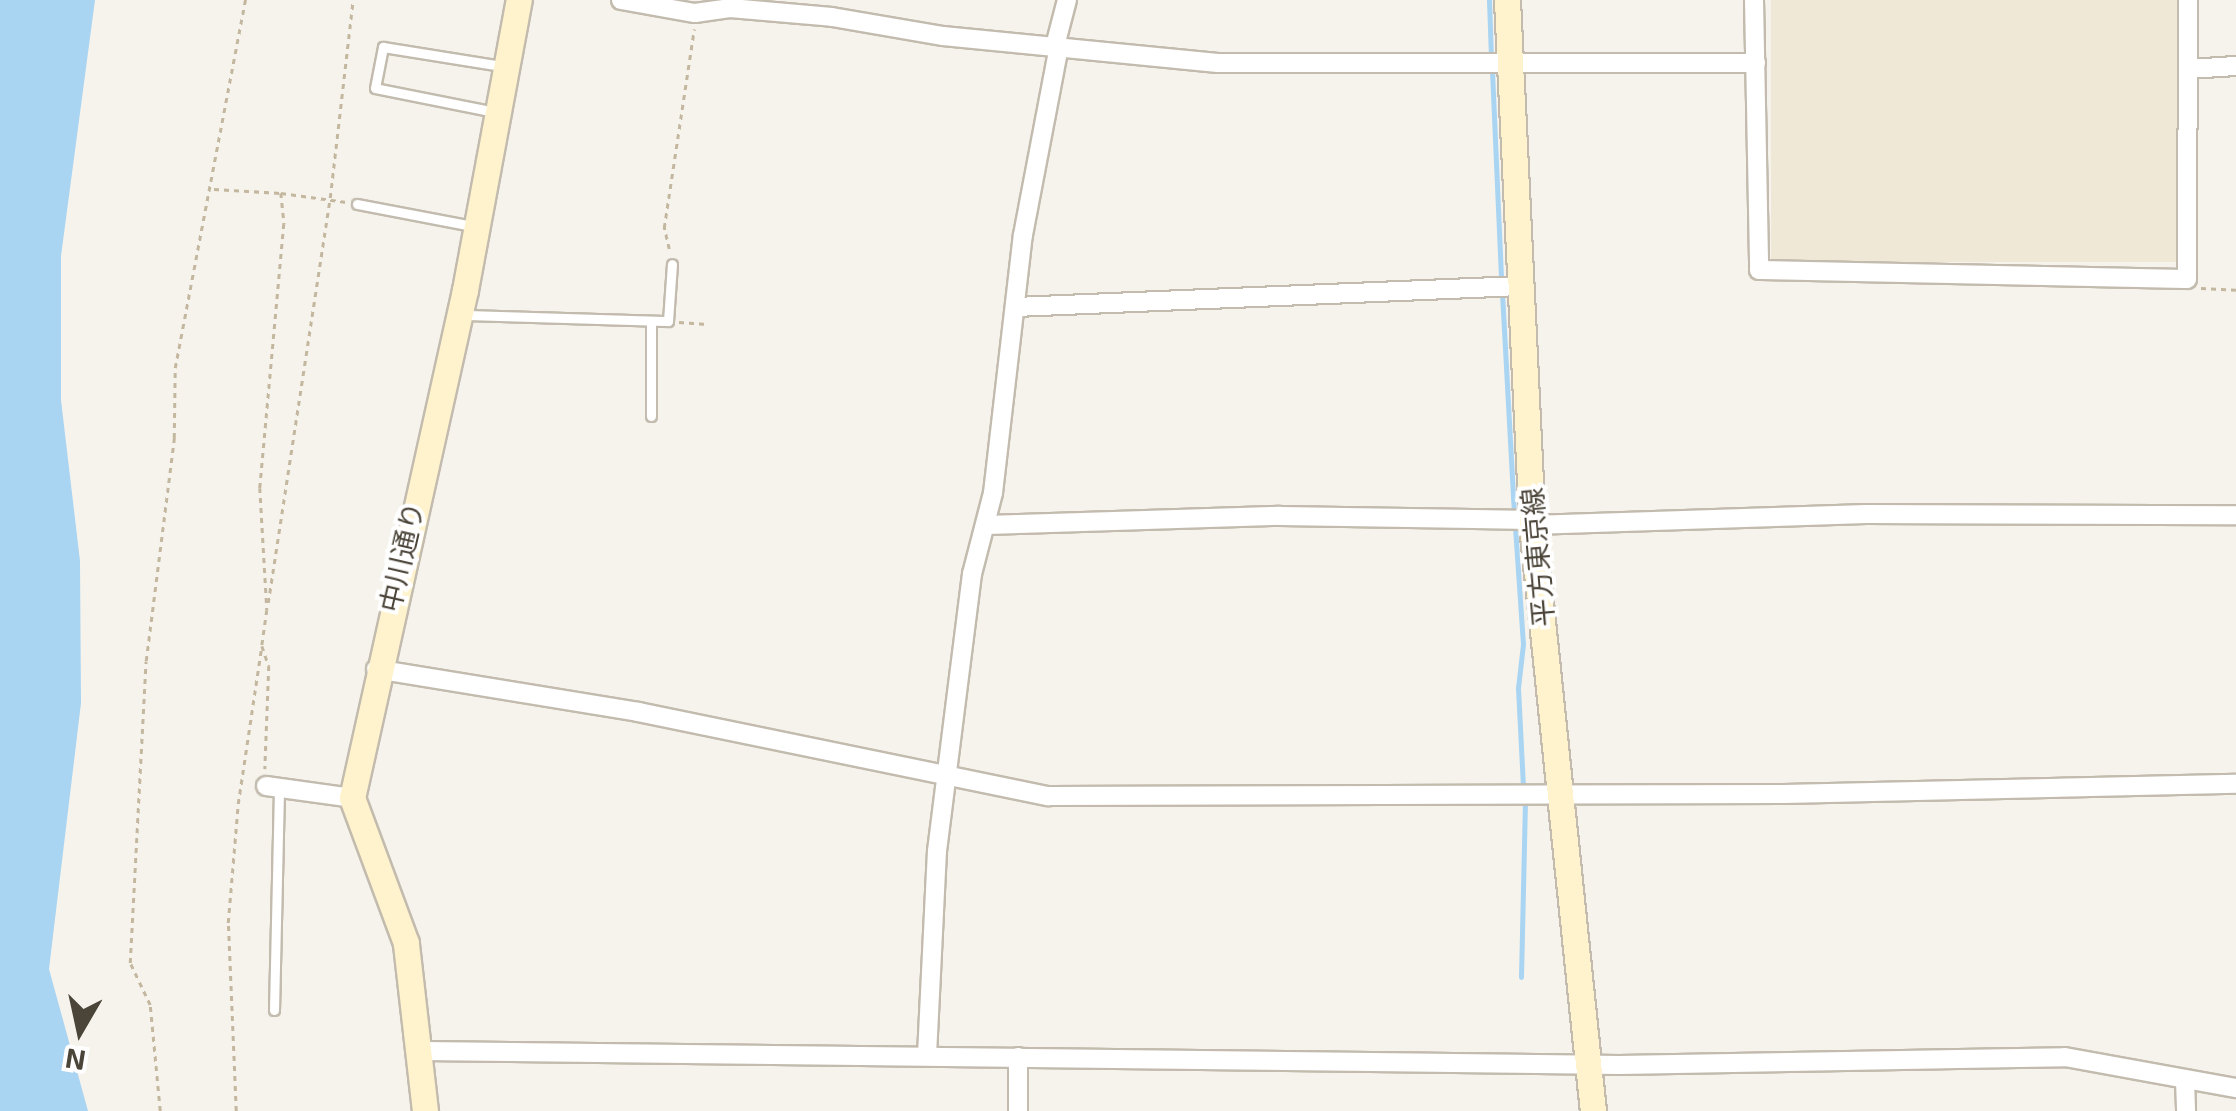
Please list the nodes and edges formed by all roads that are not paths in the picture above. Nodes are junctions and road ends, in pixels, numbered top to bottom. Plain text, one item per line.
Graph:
1 (519, 0) edge
2 (621, 0) edge
3 (1067, 0) edge
4 (1508, 0) edge
5 (1754, 0) edge
6 (2188, 0) edge
7 (1057, 46) junction
8 (1756, 63) junction
9 (1512, 66) junction
10 (2236, 66) edge
11 (508, 68) junction
12 (2189, 69) junction
13 (498, 112) junction
14 (357, 204) dead end
15 (475, 226) junction
16 (672, 264) road end
17 (1520, 286) junction
18 (1016, 307) junction
19 (459, 314) junction
20 (652, 322) junction
21 (651, 416) dead end
22 (2236, 515) edge
23 (1532, 522) junction
24 (987, 525) junction
25 (376, 669) junction
26 (946, 778) junction
27 (270, 781) joint
28 (2236, 784) edge
29 (1562, 792) junction
30 (352, 798) junction
31 (274, 1010) dead end
32 (423, 1052) junction
33 (927, 1056) junction
34 (1018, 1057) junction
35 (1592, 1063) junction
36 (2185, 1080) junction
37 (2236, 1088) edge
38 (425, 1111) edge
39 (1018, 1111) edge
40 (1593, 1111) edge
41 (2186, 1111) edge

1 - 11 street, 中川通り
2 - 7 street
3 - 7 street
4 - 9 street, 平方東京線
5 - 8 street
6 - 12 street
7 - 9 street
7 - 18 street
8 - 9 street
8 - 12 street
9 - 17 street, 平方東京線
10 - 12 street
11 - 13 street, 中川通り
11 - 13 lane
13 - 15 street, 中川通り
14 - 15 lane
15 - 19 street, 中川通り
16 - 20 lane
17 - 18 street
17 - 23 street, 平方東京線
18 - 24 street
19 - 20 lane
19 - 25 street, 中川通り
20 - 21 lane
22 - 23 street
23 - 24 street
23 - 29 street, 平方東京線
24 - 26 street
25 - 26 street
25 - 30 street, 中川通り
26 - 29 street
26 - 33 street
27 - 30 street
27 - 31 lane
28 - 29 street
29 - 35 street, 平方東京線
30 - 32 street
32 - 33 street
32 - 38 street
33 - 34 street
34 - 35 street
34 - 39 street
35 - 36 street
35 - 40 street, 平方東京線
36 - 37 street
36 - 41 street

